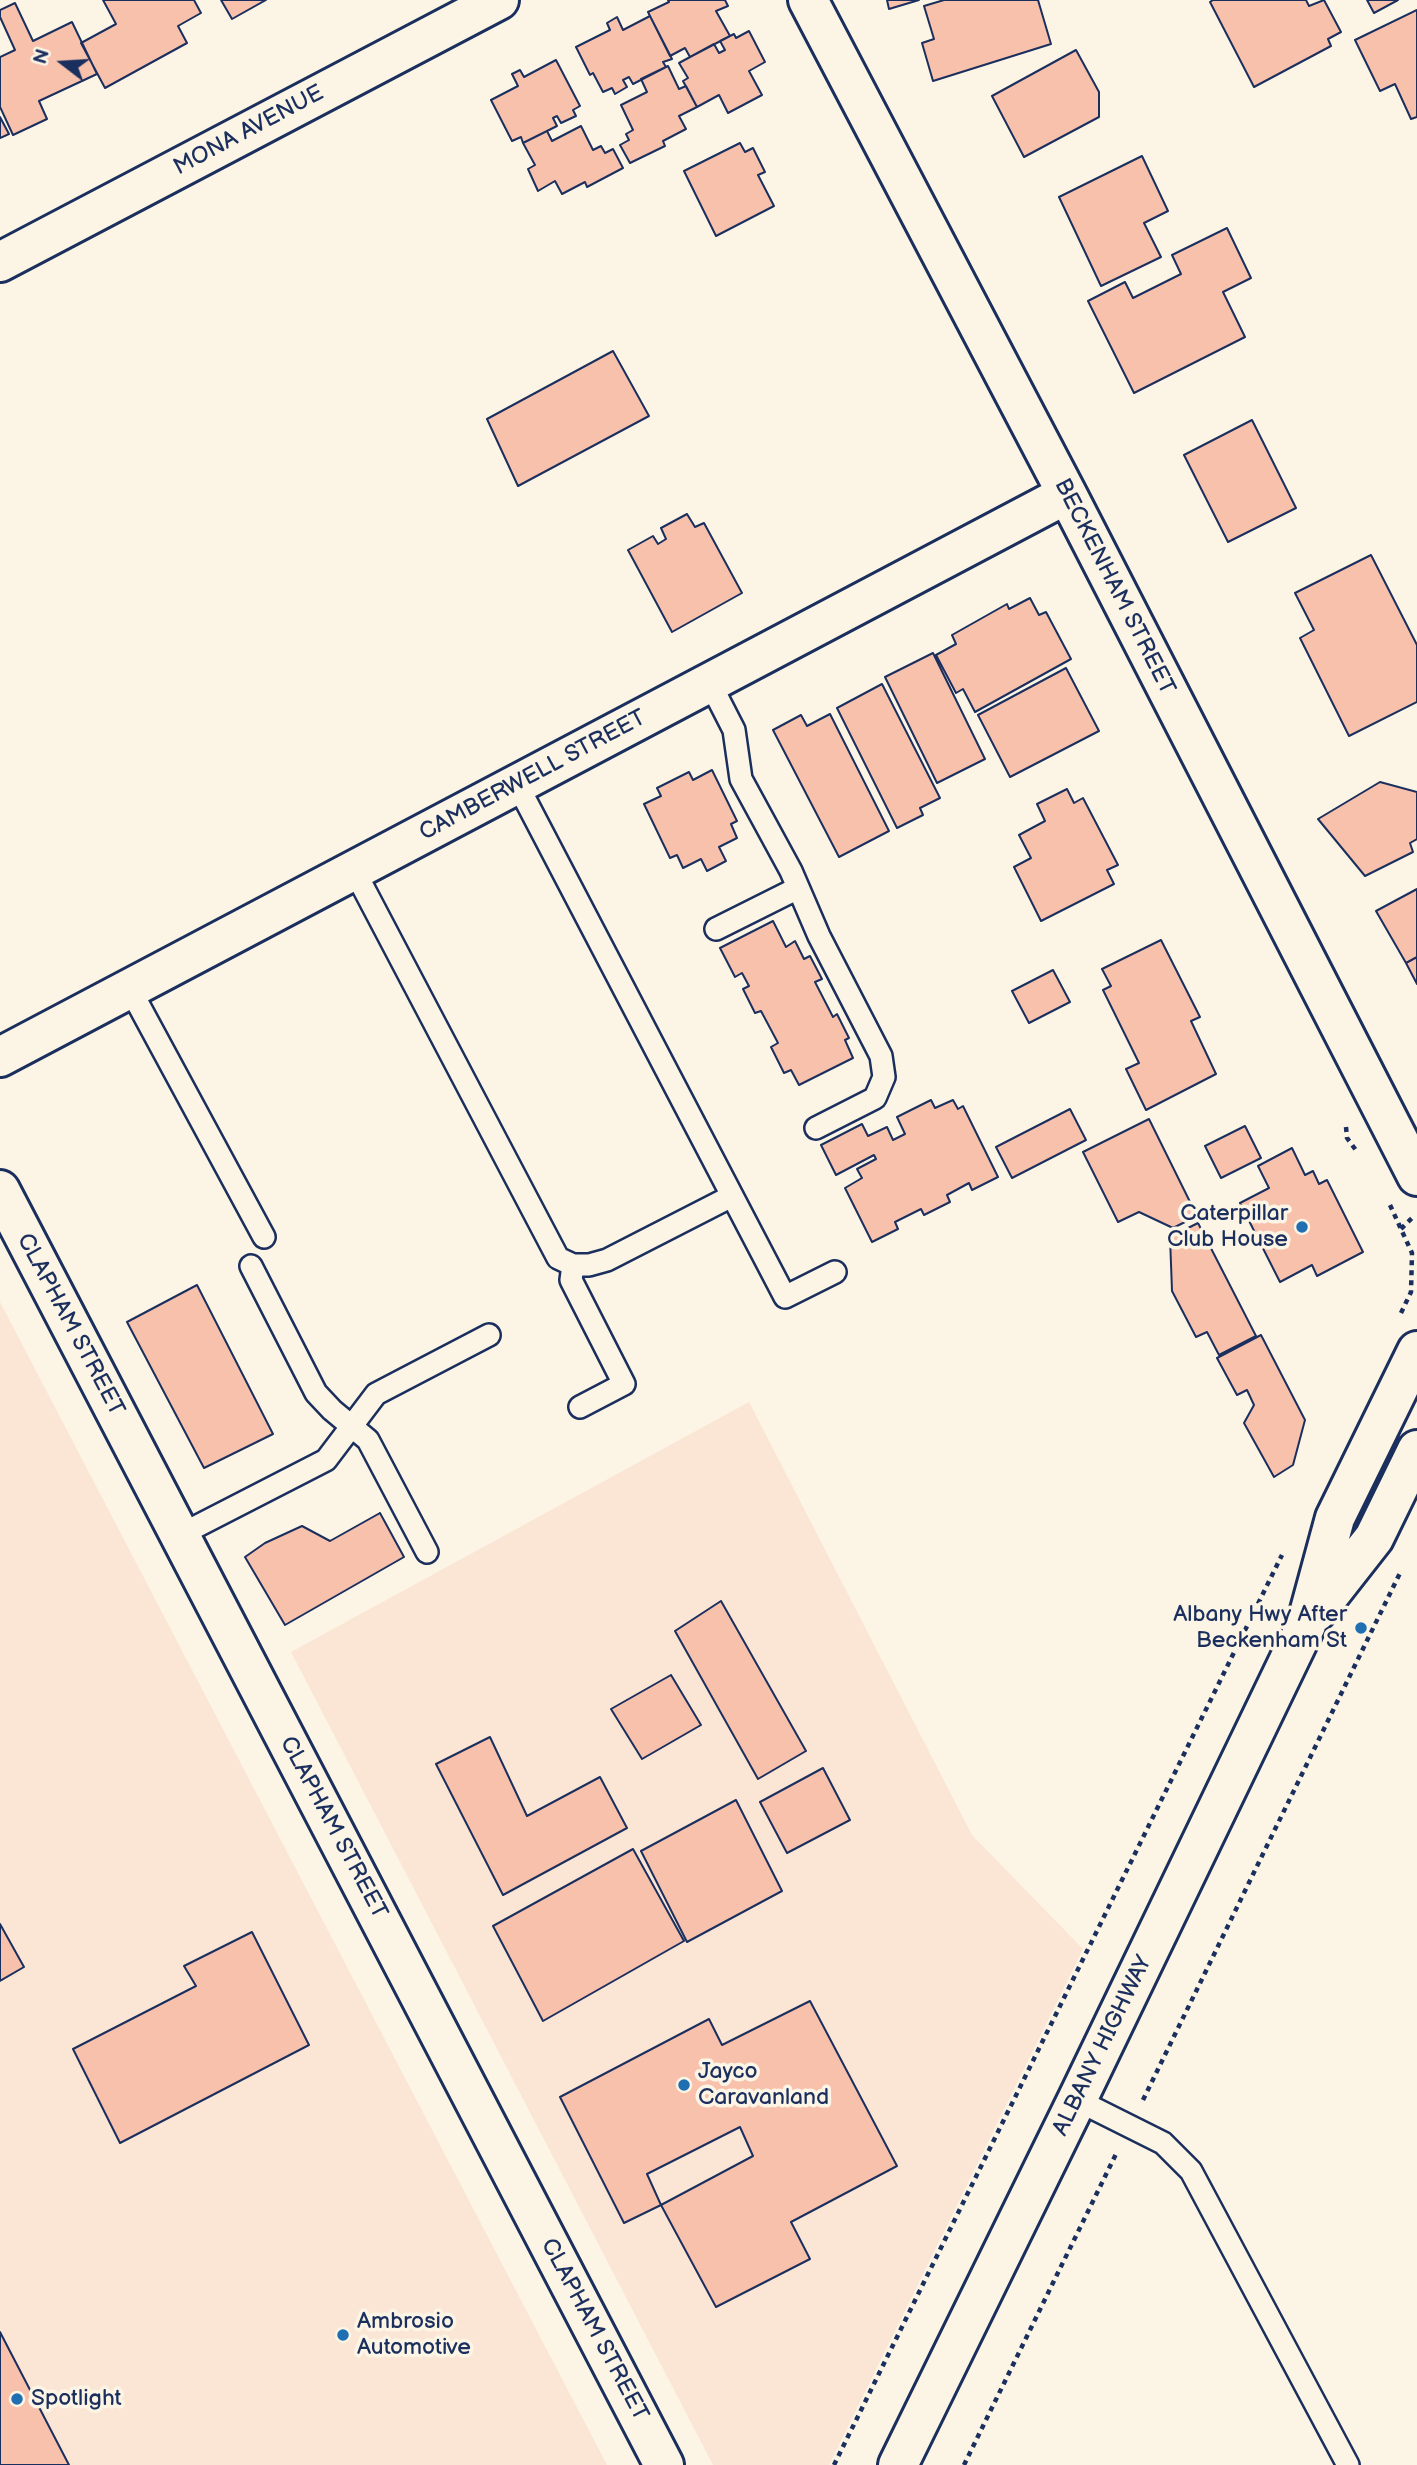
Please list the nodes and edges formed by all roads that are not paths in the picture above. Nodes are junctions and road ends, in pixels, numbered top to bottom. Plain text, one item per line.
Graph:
1 (499, 0) edge
2 (808, 0) edge
3 (0, 262) edge
4 (1067, 494) junction
5 (710, 683) junction
6 (517, 784) junction
7 (354, 870) junction
8 (798, 888) junction
9 (716, 929) dead end
10 (130, 989) junction
11 (0, 1057) edge
12 (816, 1128) dead end
13 (1401, 1185) edge
14 (0, 1190) edge
15 (732, 1196) junction
16 (264, 1237) dead end
17 (573, 1265) junction
18 (251, 1266) dead end
19 (835, 1272) dead end
20 (489, 1335) dead end
21 (1417, 1351) edge
22 (580, 1407) dead end
23 (352, 1427) junction
24 (1417, 1450) edge
25 (180, 1535) junction
26 (427, 1552) dead end
27 (1306, 1625) junction
28 (1077, 2100) junction
29 (664, 2465) edge
30 (898, 2465) edge
31 (1348, 2465) edge

1 - 3 main road, MONA AVENUE
2 - 4 main road, BECKENHAM STREET
4 - 5 main road, CAMBERWELL STREET
4 - 13 main road, BECKENHAM STREET
5 - 6 main road, CAMBERWELL STREET
5 - 8 lane
6 - 7 main road, CAMBERWELL STREET
6 - 15 lane
7 - 10 main road, CAMBERWELL STREET
7 - 17 lane
8 - 9 lane
8 - 12 lane
10 - 11 main road, CAMBERWELL STREET
10 - 16 lane
14 - 25 main road, CLAPHAM STREET
15 - 17 lane
15 - 19 lane
17 - 22 lane
18 - 23 lane
20 - 23 lane
21 - 27 main road, ALBANY HIGHWAY
23 - 25 lane
23 - 26 lane
24 - 27 main road, ALBANY HIGHWAY
25 - 29 main road, CLAPHAM STREET
27 - 28 main road, ALBANY HIGHWAY
28 - 30 main road, ALBANY HIGHWAY
28 - 31 lane

